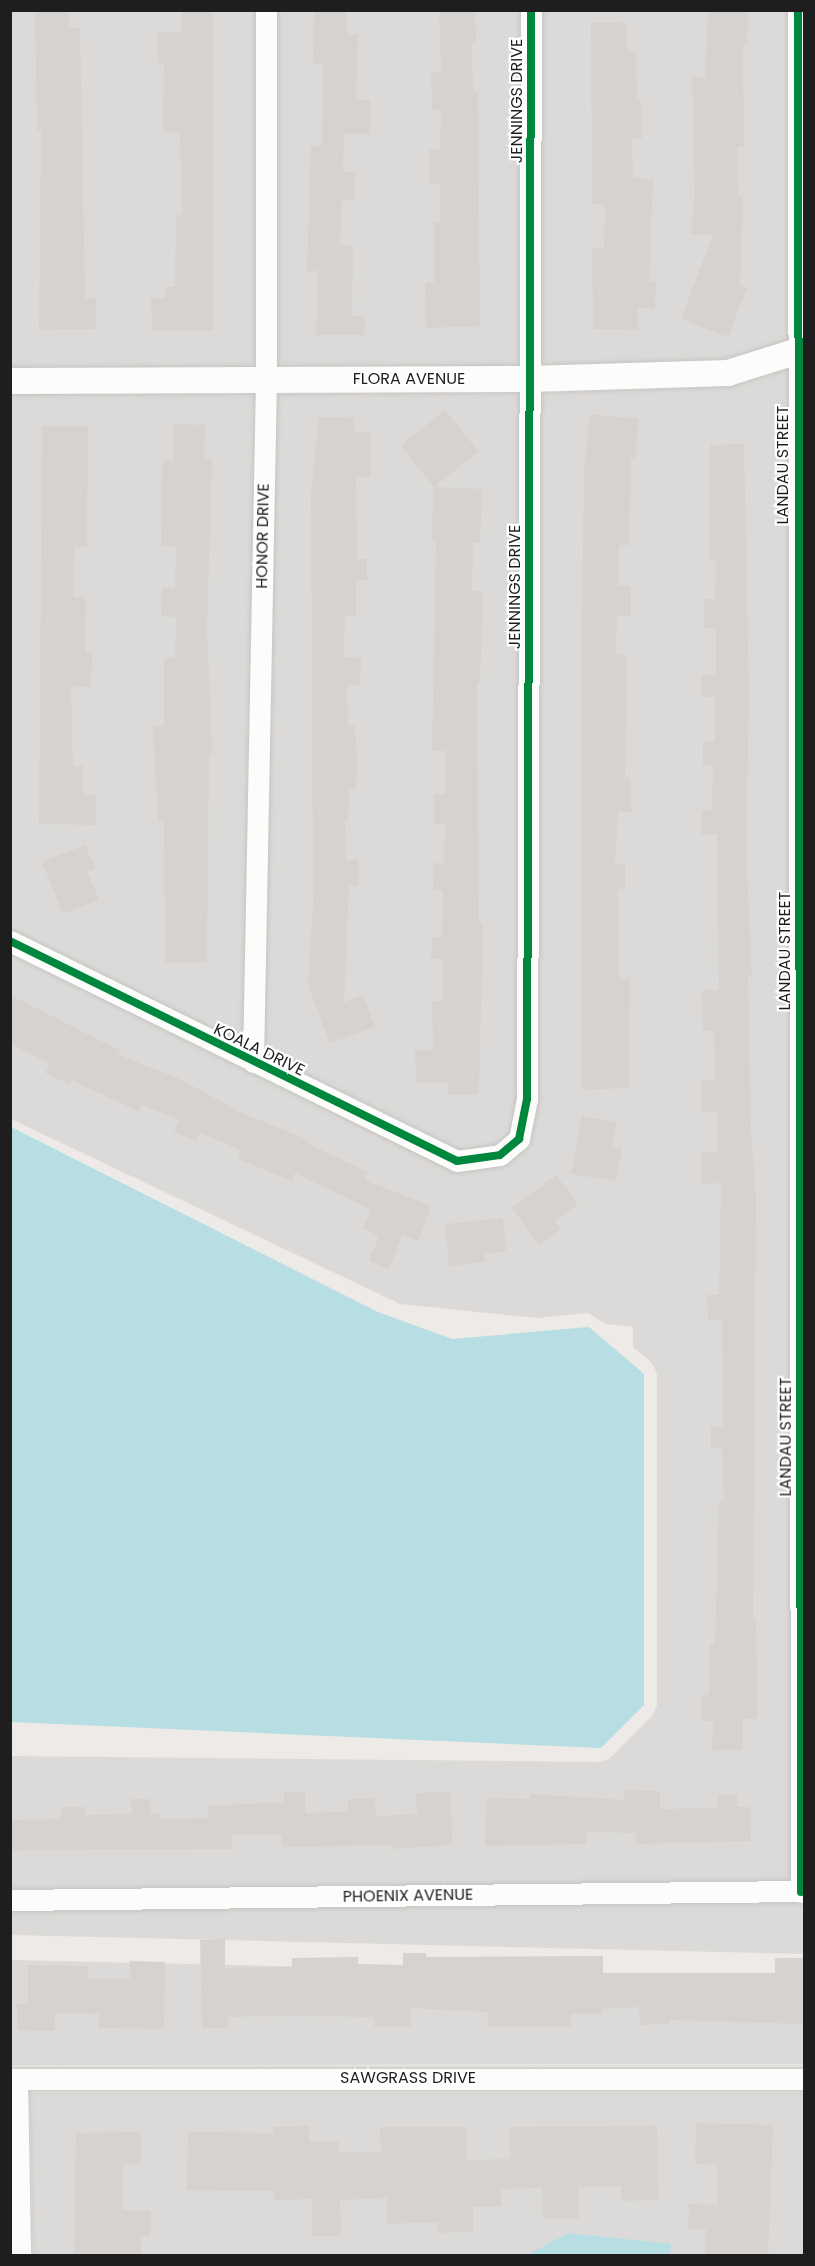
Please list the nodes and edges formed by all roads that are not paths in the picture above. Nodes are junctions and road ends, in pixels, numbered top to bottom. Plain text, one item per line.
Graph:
1 (266, 10) edge
2 (531, 10) edge
3 (798, 10) edge
4 (800, 351) edge
5 (266, 379) junction
6 (529, 379) junction
7 (10, 381) edge
8 (801, 553) edge
9 (10, 941) edge
10 (253, 1062) junction
11 (500, 1155) joint
12 (803, 1891) edge
13 (10, 1900) edge
14 (14, 2079) edge
15 (804, 2079) edge
16 (20, 2256) edge

1 - 5 street, HONOR DRIVE
2 - 6 street, JENNINGS DRIVE
3 - 4 street, LANDAU STREET
4 - 6 street, FLORA AVENUE
4 - 8 street, LANDAU STREET
5 - 6 street, FLORA AVENUE
5 - 7 street, FLORA AVENUE
5 - 10 street, HONOR DRIVE
6 - 11 street, JENNINGS DRIVE
8 - 12 street, LANDAU STREET
9 - 10 street, KOALA DRIVE
10 - 11 street, KOALA DRIVE
12 - 13 street, PHOENIX AVENUE
14 - 15 street, SAWGRASS DRIVE
14 - 16 street

